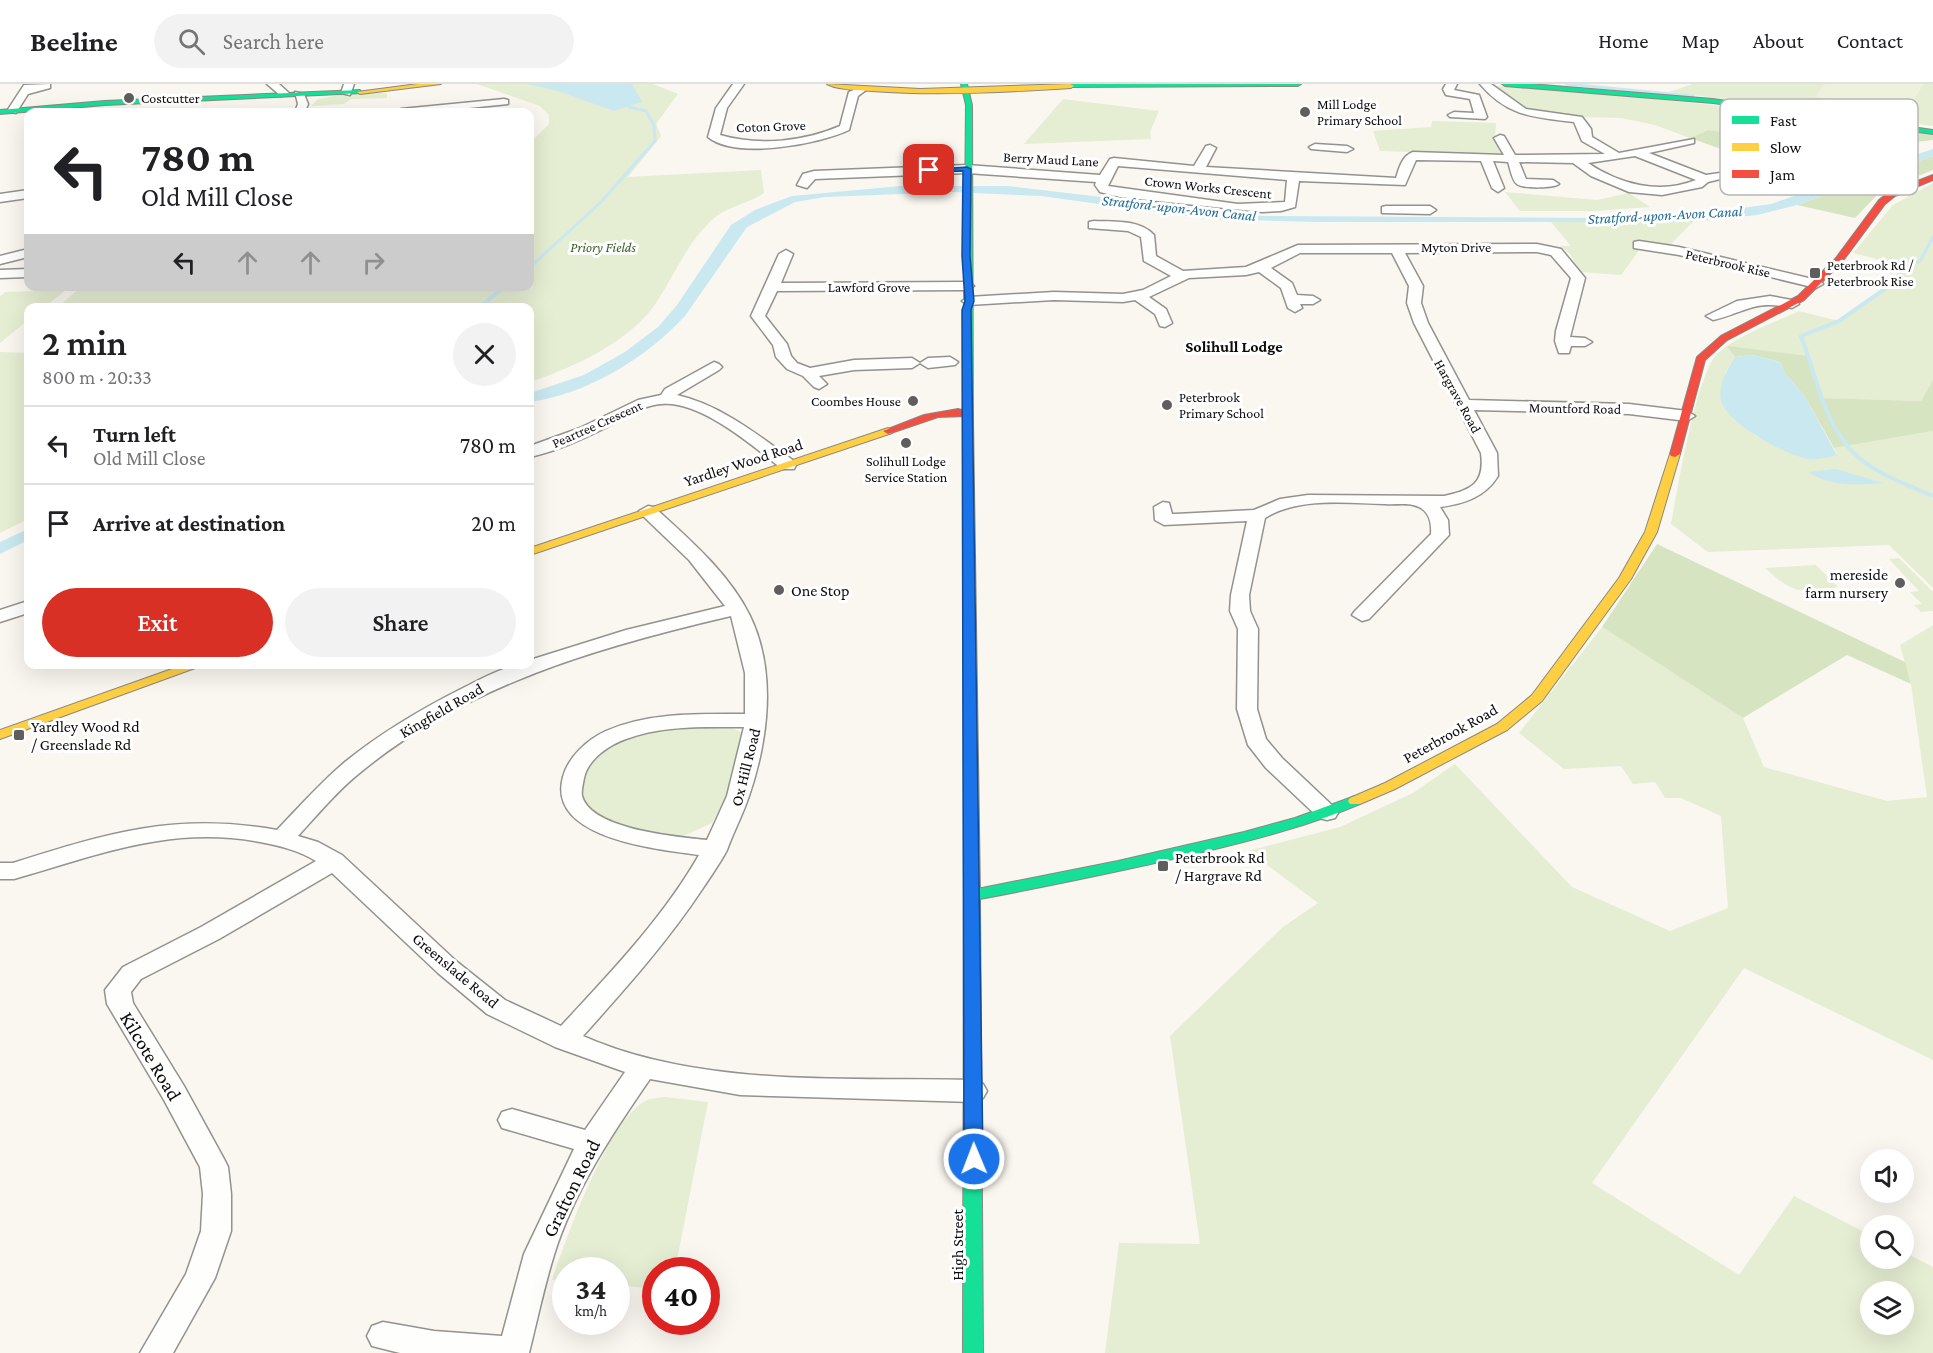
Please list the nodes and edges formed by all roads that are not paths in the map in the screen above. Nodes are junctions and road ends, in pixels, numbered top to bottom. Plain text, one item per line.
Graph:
1 (272, 84) edge
2 (438, 84) edge
3 (739, 84) edge
4 (831, 84) edge
5 (1298, 84) edge
6 (1452, 84) edge
7 (1485, 84) edge
8 (1505, 84) edge
9 (347, 88) edge
10 (395, 89) junction
11 (967, 89) edge
12 (861, 90) junction
13 (24, 92) dead end
14 (296, 100) edge
15 (504, 102) dead end
16 (1720, 102) edge
17 (116, 108) edge
18 (155, 108) edge
19 (393, 108) edge
20 (441, 108) edge
21 (24, 112) edge
22 (4, 113) edge
23 (1454, 115) dead end
24 (24, 116) edge
25 (1596, 118) dead end
26 (1578, 119) junction
27 (1918, 130) edge
28 (1933, 132) edge
29 (1500, 138) dead end
30 (1691, 141) dead end
31 (1315, 147) dead end
32 (1210, 148) dead end
33 (1347, 149) dead end
34 (1637, 152) junction
35 (1617, 157) junction
36 (1486, 158) junction
37 (1512, 159) junction
38 (1576, 160) junction
39 (1327, 163) junction
40 (1198, 170) junction
41 (1293, 176) junction
42 (1720, 177) edge
43 (1933, 177) edge
44 (1104, 178) junction
45 (1705, 179) junction
46 (967, 182) junction
47 (1918, 183) edge
48 (1553, 184) dead end
49 (803, 185) dead end
50 (1498, 188) dead end
51 (24, 195) edge
52 (1891, 195) edge
53 (1404, 196) junction
54 (0, 198) edge
55 (1386, 210) dead end
56 (1430, 210) dead end
57 (1094, 225) dead end
58 (1639, 245) dead end
59 (1396, 247) junction
60 (24, 254) edge
61 (0, 260) edge
62 (765, 266) dead end
63 (1261, 267) junction
64 (24, 273) edge
65 (0, 274) edge
66 (1182, 276) junction
67 (1816, 284) junction
68 (967, 286) junction
69 (772, 287) junction
70 (1138, 295) junction
71 (1313, 300) dead end
72 (969, 301) junction
73 (1792, 304) junction
74 (1713, 316) dead end
75 (1164, 323) dead end
76 (1585, 342) dead end
77 (950, 362) dead end
78 (912, 363) dead end
79 (928, 363) dead end
80 (715, 368) dead end
81 (666, 399) junction
82 (1463, 405) junction
83 (968, 413) junction
84 (1687, 416) junction
85 (534, 450) edge
86 (788, 465) junction
87 (1424, 504) junction
88 (1163, 507) dead end
89 (648, 511) junction
90 (1257, 516) junction
91 (534, 551) edge
92 (24, 608) edge
93 (736, 609) junction
94 (1362, 615) dead end
95 (0, 616) edge
96 (534, 663) edge
97 (186, 669) edge
98 (521, 669) edge
99 (757, 720) junction
100 (0, 735) edge
101 (1327, 813) junction
102 (282, 838) junction
103 (716, 849) junction
104 (334, 861) junction
105 (0, 872) edge
106 (972, 895) junction
107 (564, 1040) junction
108 (643, 1067) junction
109 (973, 1091) junction
110 (512, 1120) dead end
111 (591, 1143) junction
112 (383, 1336) dead end
113 (512, 1352) edge
114 (156, 1353) edge
115 (973, 1353) edge

1 - 14 street
2 - 10 street
3 - 12 street, Coton Grove
4 - 12 street
5 - 11 street
6 - 23 street
7 - 26 street
8 - 16 street
9 - 10 street
9 - 14 street
10 - 19 street
11 - 12 street
11 - 46 street, High Street
13 - 22 street
14 - 17 street
14 - 18 street
15 - 20 street
21 - 22 street
22 - 24 street
25 - 26 street
26 - 35 street
27 - 28 street
29 - 37 street
30 - 34 street
31 - 39 street, Berry Maud Lane
32 - 40 street
33 - 39 street, Berry Maud Lane
34 - 35 street
34 - 45 street
35 - 38 street
36 - 37 street
36 - 50 street
36 - 53 street
37 - 38 street
37 - 48 street
38 - 45 street
39 - 41 street, Berry Maud Lane
39 - 53 street, Berry Maud Lane
40 - 41 street, Berry Maud Lane
40 - 44 street, Berry Maud Lane
41 - 44 street, Crown Works Crescent
42 - 45 street
43 - 47 street, Peterbrook Road
44 - 46 street, Berry Maud Lane
46 - 49 street, Berry Maud Lane
46 - 68 street, High Street
51 - 54 street
52 - 67 street, Peterbrook Road
53 - 55 street, Berry Maud Lane
53 - 56 street, Berry Maud Lane
57 - 66 street
58 - 67 street, Peterbrook Rise
59 - 63 street, Myton Drive
59 - 76 street, Myton Drive
59 - 82 street, Hargrave Road
60 - 61 street
62 - 69 street
63 - 66 street, Myton Drive
63 - 71 street
64 - 65 street
66 - 70 street, Myton Drive
67 - 73 street, Peterbrook Road
68 - 69 street, Lawford Grove
68 - 72 street, High Street
69 - 78 street
70 - 72 street, Myton Drive
70 - 75 street
72 - 83 street, High Street
73 - 74 street
73 - 84 street, Peterbrook Road
77 - 79 street
80 - 81 street, Peartree Crescent
81 - 85 street, Peartree Crescent
81 - 86 street, Peartree Crescent
82 - 84 street, Mountford Road
82 - 87 street, Hargrave Road
83 - 86 street, Yardley Wood Road
83 - 106 street, High Street
84 - 101 street, Peterbrook Road
86 - 89 street, Yardley Wood Road
87 - 90 street, Hargrave Road
87 - 94 street
88 - 90 street
89 - 91 street, Yardley Wood Road
89 - 93 street, Ox Hill Road
90 - 101 street
92 - 95 street
93 - 96 street, Kingfield Road
93 - 99 street, Ox Hill Road
97 - 100 street
98 - 102 street, Kingfield Road
99 - 103 street, Ox Hill Road
99 - 103 street
101 - 106 street, Peterbrook Road
102 - 104 street, Greenslade Road
102 - 105 street, Greenslade Road
103 - 107 street, Ox Hill Road
104 - 107 street, Greenslade Road
104 - 114 street, Kilcote Road
106 - 109 street, High Street
107 - 108 street, Greenslade Road
108 - 109 street, Greenslade Road
108 - 111 street, Grafton Road
109 - 115 street, High Street
110 - 111 street
111 - 113 street, Grafton Road
112 - 113 street

